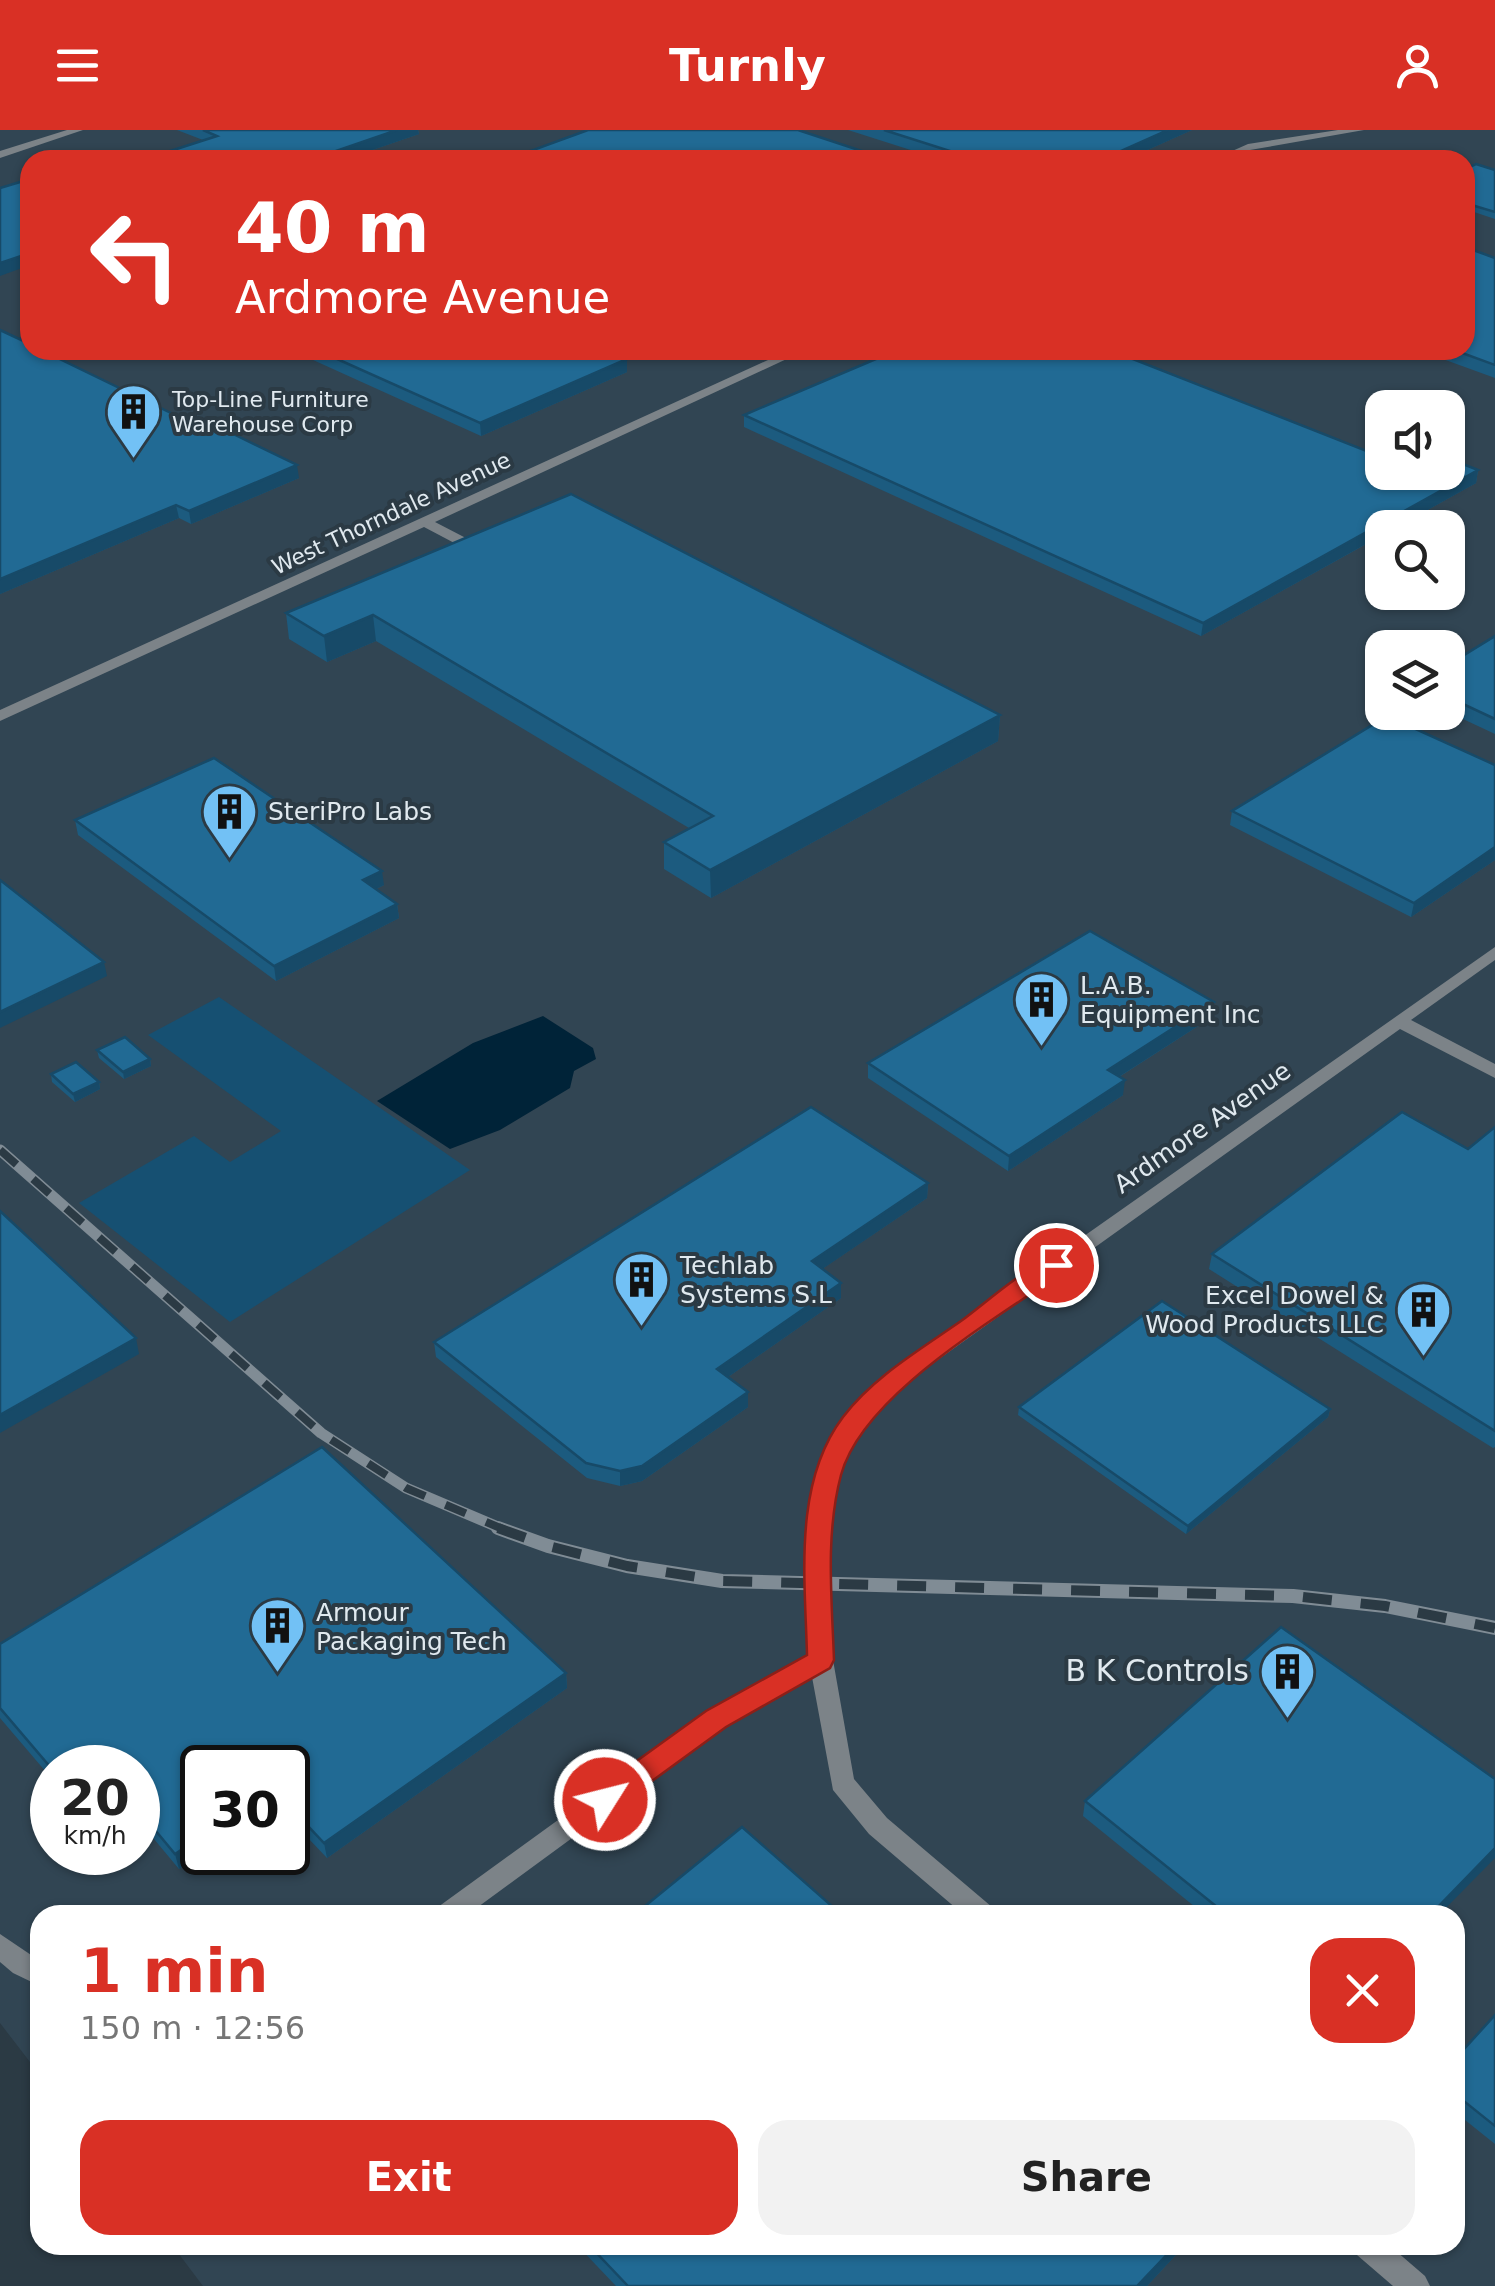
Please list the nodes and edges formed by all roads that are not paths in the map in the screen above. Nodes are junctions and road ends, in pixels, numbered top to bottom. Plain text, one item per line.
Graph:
1 (78, 130) edge
2 (1360, 130) edge
3 (57, 132) edge
4 (1241, 150) edge
5 (0, 154) edge
6 (778, 360) edge
7 (424, 522) junction
8 (494, 559) edge
9 (0, 716) edge
10 (1495, 952) edge
11 (1399, 1021) junction
12 (1495, 1072) edge
13 (821, 1660) junction
14 (461, 1905) edge
15 (971, 1905) edge
16 (0, 1946) edge
17 (30, 1970) edge
18 (1379, 2255) edge
19 (1415, 2286) edge

1 - 3 street
2 - 4 street
3 - 5 street
6 - 7 street, West Thorndale Avenue
7 - 8 street
7 - 9 street, West Thorndale Avenue
10 - 11 street, Ardmore Avenue
11 - 12 street
11 - 13 street, Ardmore Avenue
13 - 14 street
13 - 15 street, Ardmore Avenue
16 - 17 street
18 - 19 street

